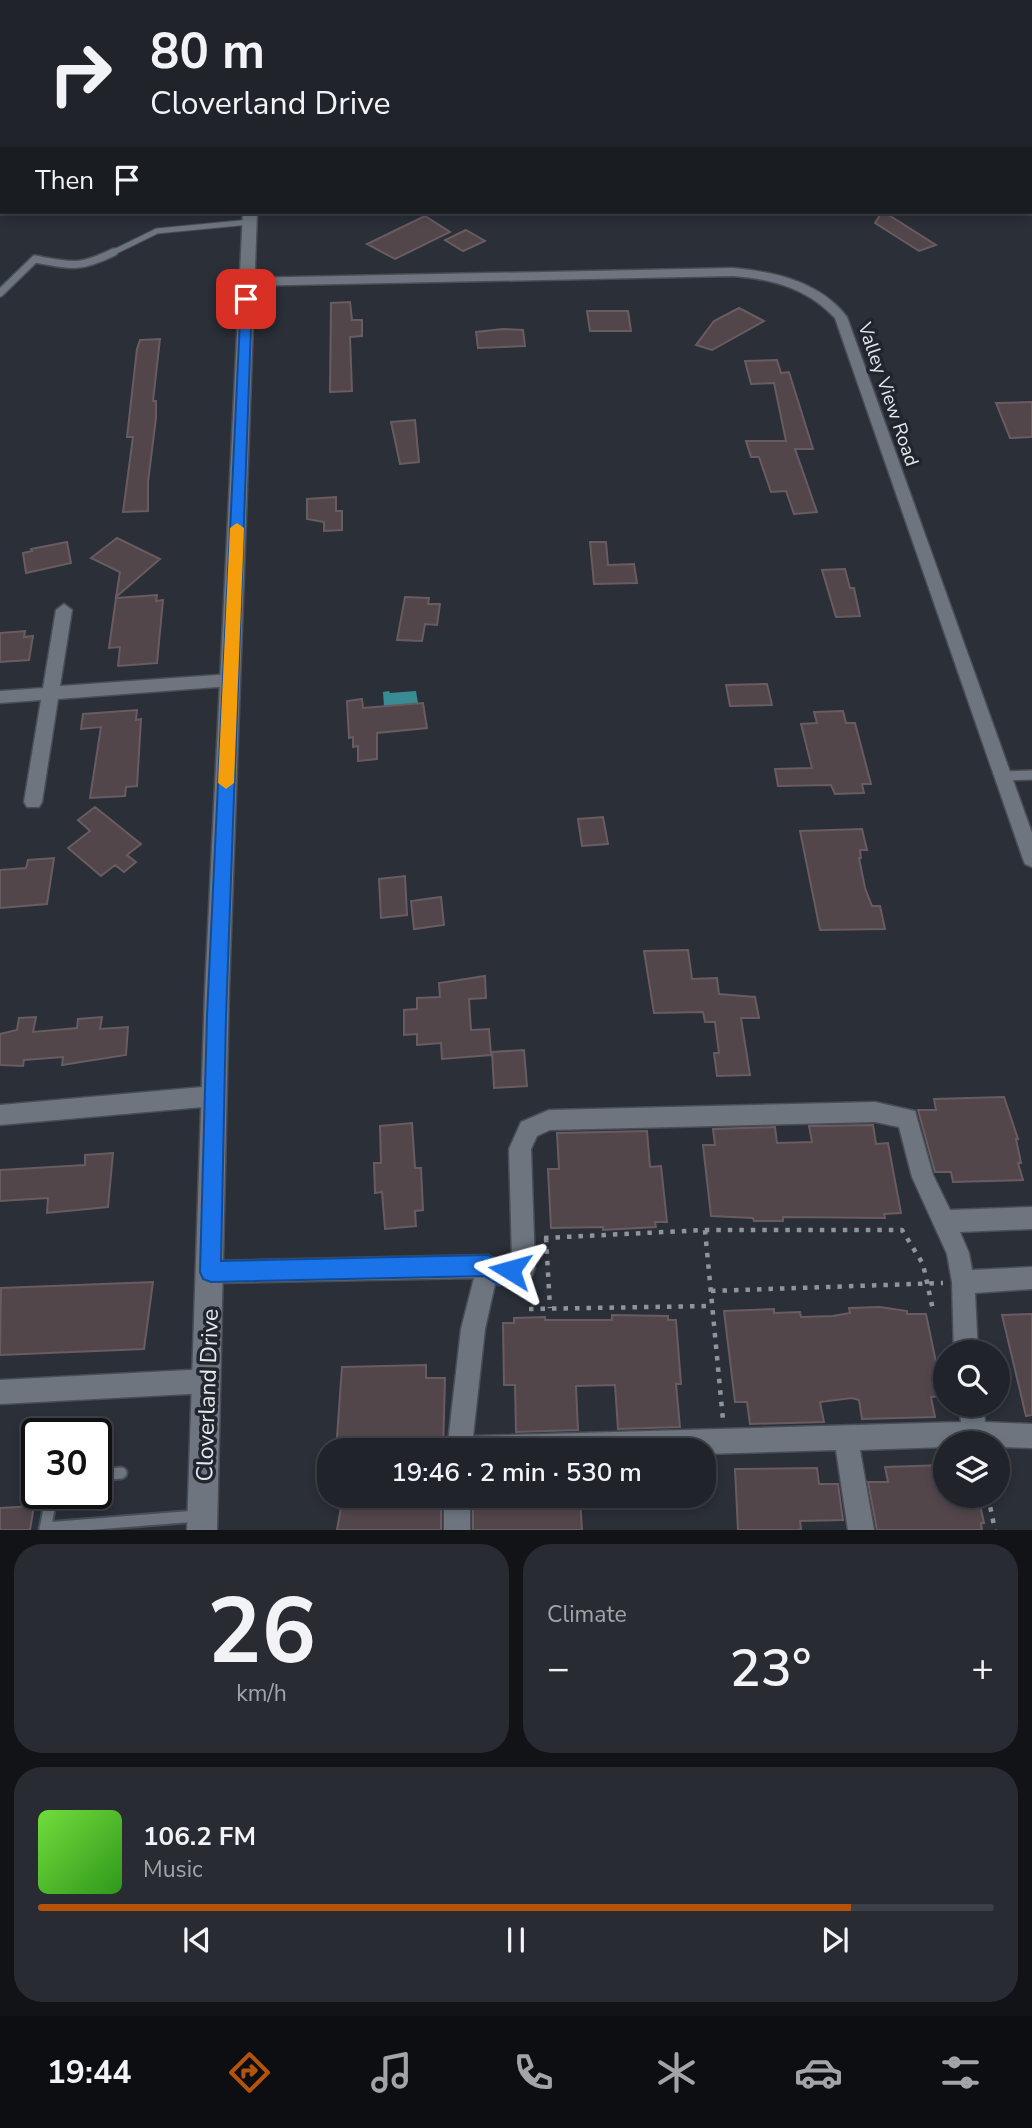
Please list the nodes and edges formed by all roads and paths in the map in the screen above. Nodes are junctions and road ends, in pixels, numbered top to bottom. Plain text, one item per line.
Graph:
1 (250, 217) edge
2 (247, 282) junction
3 (0, 293) edge
4 (64, 610) dead end
5 (230, 680) junction
6 (51, 694) junction
7 (0, 697) edge
8 (1032, 775) edge
9 (1003, 776) junction
10 (33, 802) dead end
11 (1032, 859) edge
12 (214, 1096) junction
13 (0, 1115) edge
14 (1032, 1218) edge
15 (944, 1221) junction
16 (705, 1230) junction
17 (535, 1239) junction
18 (488, 1265) junction
19 (211, 1272) junction
20 (1032, 1278) edge
21 (963, 1282) junction
22 (927, 1283) junction
23 (711, 1291) junction
24 (712, 1306) junction
25 (550, 1308) junction
26 (529, 1309) dead end
27 (933, 1311) dead end
28 (965, 1340) edge
29 (208, 1381) junction
30 (0, 1392) edge
31 (933, 1435) edge
32 (1010, 1435) edge
33 (1032, 1436) edge
34 (460, 1438) edge
35 (846, 1438) junction
36 (716, 1441) edge
37 (725, 1441) junction
38 (121, 1473) dead end
39 (112, 1474) edge
40 (457, 1508) edge
41 (990, 1508) edge
42 (49, 1509) edge
43 (202, 1522) edge
44 (45, 1529) edge
45 (457, 1530) edge
46 (861, 1530) edge
47 (995, 1530) edge

1 - 2 street, Cloverland Drive
1 - 3 lane
2 - 5 street, Cloverland Drive
2 - 9 street, Valley View Road
4 - 6 street
5 - 6 street
5 - 12 street, Cloverland Drive
6 - 7 street
6 - 10 street
8 - 9 lane
9 - 11 street, Valley View Road
12 - 13 street
12 - 19 street, Cloverland Drive
14 - 15 street
15 - 17 street
15 - 21 street
16 - 17 path
16 - 22 path
16 - 23 path
17 - 18 street
17 - 25 path
18 - 19 street
18 - 34 street
19 - 29 street, Cloverland Drive
20 - 21 street
21 - 22 path
21 - 28 street
22 - 23 path
22 - 27 path
23 - 24 path
24 - 25 path
24 - 37 path
25 - 26 path
29 - 30 street
29 - 43 street, Cloverland Drive
31 - 35 street
32 - 33 street
35 - 37 street
35 - 46 street
36 - 37 street
38 - 39 lane
40 - 45 street
41 - 47 path
42 - 44 lane
43 - 44 lane

